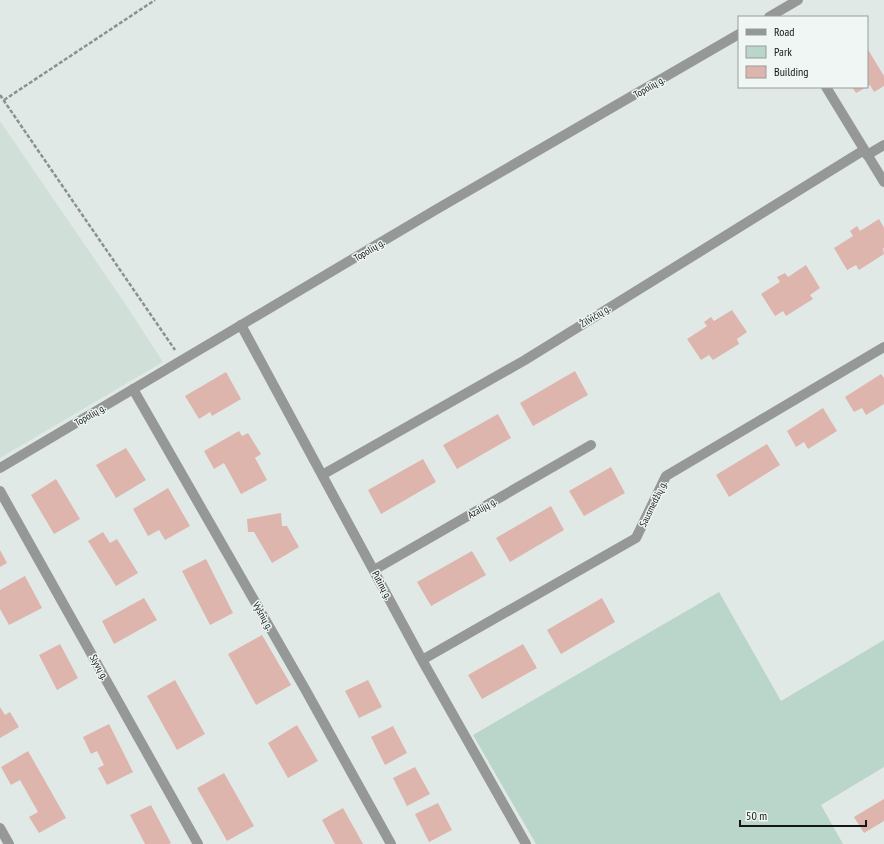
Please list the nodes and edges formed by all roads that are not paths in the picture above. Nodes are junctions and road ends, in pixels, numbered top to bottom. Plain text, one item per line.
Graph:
1 (798, 0) edge
2 (782, 14) edge
3 (738, 35) edge
4 (827, 88) edge
5 (884, 145) edge
6 (865, 152) junction
7 (884, 182) edge
8 (241, 325) junction
9 (884, 347) edge
10 (133, 390) junction
11 (591, 445) dead end
12 (0, 468) edge
13 (322, 475) junction
14 (0, 491) edge
15 (374, 570) junction
16 (422, 660) junction
17 (0, 828) edge
18 (9, 844) edge
19 (198, 844) edge
20 (391, 844) edge
21 (526, 844) edge

1 - 2 street
3 - 8 street, Topolių g.
4 - 6 street
5 - 6 street, Žilvičių g.
6 - 7 street
6 - 13 street, Žilvičių g.
8 - 10 street, Topolių g.
8 - 13 street, Putinų g.
9 - 16 street, Sausmedžių g.
10 - 12 street, Topolių g.
10 - 20 street, Vyšnių g.
11 - 15 street, Azalijų g.
13 - 15 street, Putinų g.
14 - 19 street, Slyvų g.
15 - 16 street, Putinų g.
16 - 21 street, Putinų g.
17 - 18 street

